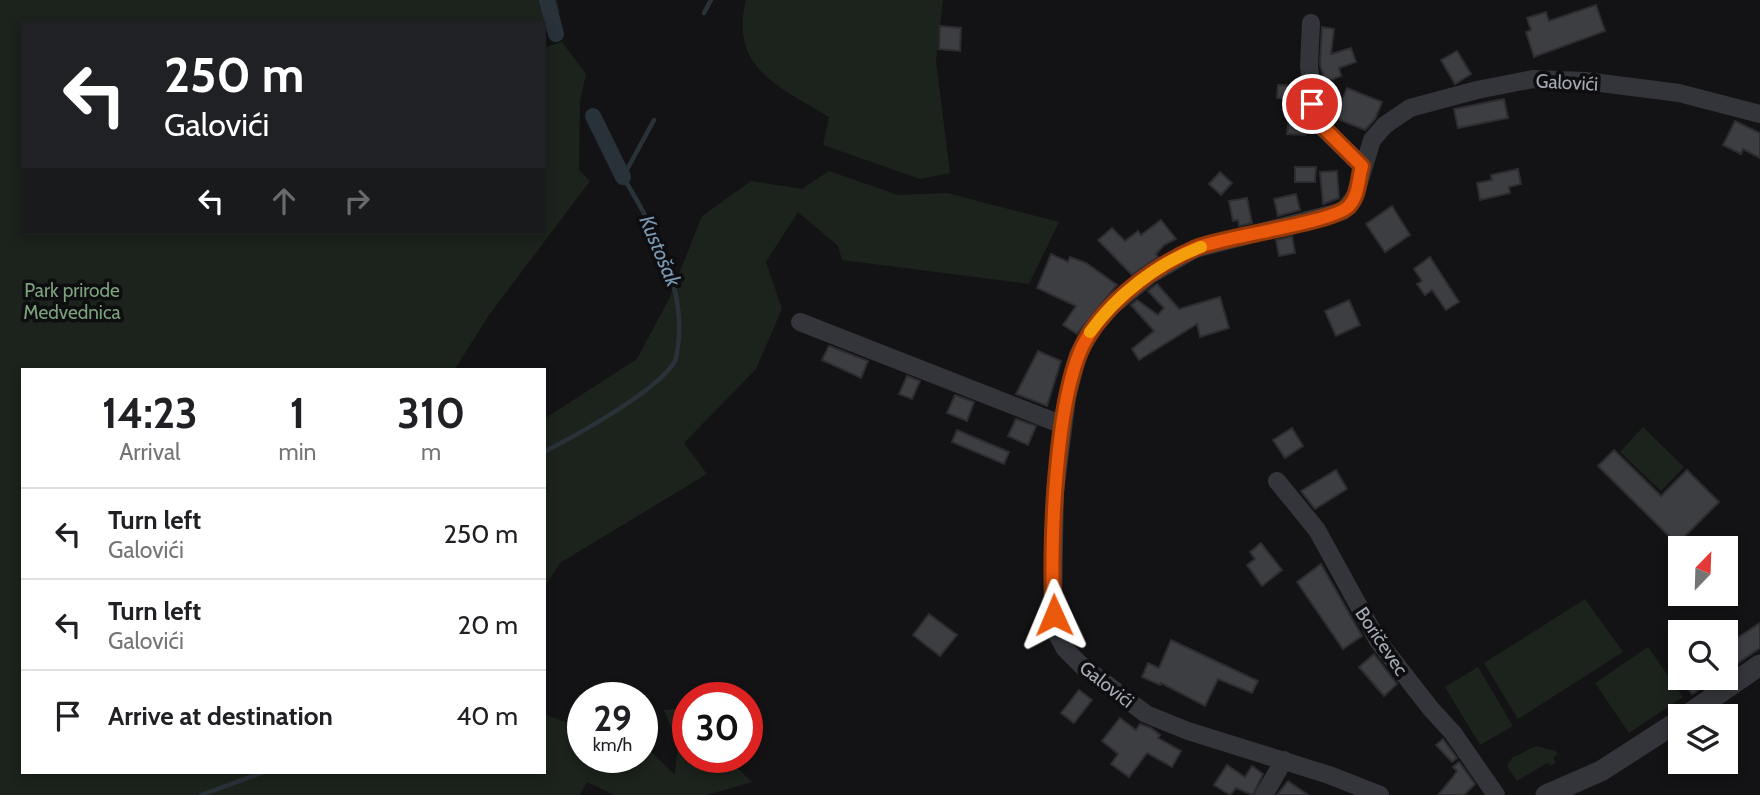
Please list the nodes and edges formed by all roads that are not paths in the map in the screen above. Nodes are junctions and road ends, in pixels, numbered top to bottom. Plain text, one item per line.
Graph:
1 (1311, 23) dead end
2 (1760, 114) edge
3 (1362, 166) junction
4 (800, 322) dead end
5 (1063, 425) junction
6 (1277, 481) dead end
7 (1760, 665) edge
8 (1703, 704) edge
9 (1668, 728) edge
10 (1284, 760) junction
11 (1264, 795) edge
12 (1380, 795) edge
13 (1496, 795) edge
14 (1546, 795) edge

1 - 3 street
2 - 3 street, Galovići
3 - 5 street, Galovići
4 - 5 street
5 - 10 street, Galovići
6 - 13 street, Boričevec
7 - 8 street
9 - 14 street
10 - 11 street
10 - 12 street, Galovići

